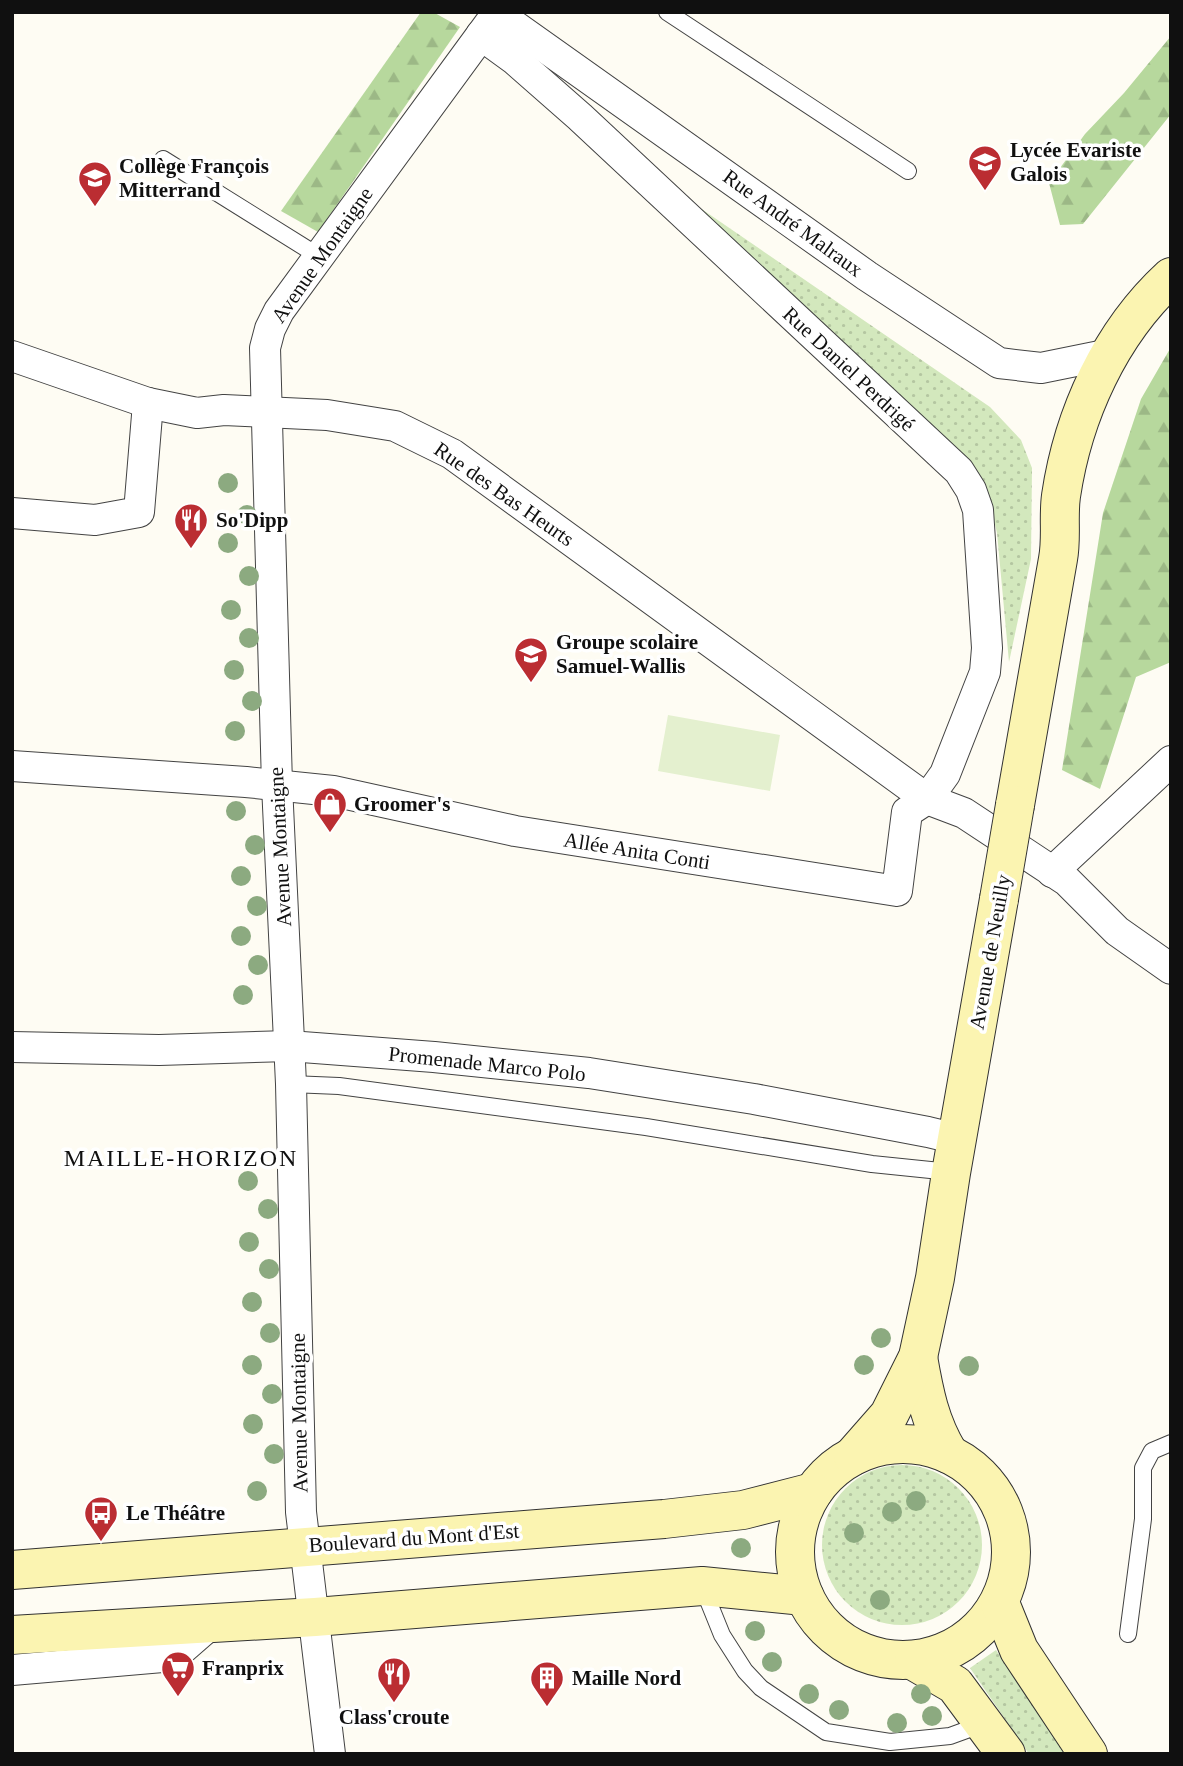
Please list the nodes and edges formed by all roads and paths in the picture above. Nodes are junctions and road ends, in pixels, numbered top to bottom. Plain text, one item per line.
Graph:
1 (667, 12) edge
2 (493, 18) edge
3 (163, 159) dead end
4 (908, 171) dead end
5 (320, 257) junction
6 (1171, 277) edge
7 (1171, 302) edge
8 (1110, 354) junction
9 (12, 356) edge
10 (148, 403) junction
11 (268, 413) junction
12 (12, 513) edge
13 (1060, 546) junction
14 (1171, 761) edge
15 (12, 766) edge
16 (277, 785) junction
17 (927, 799) junction
18 (1052, 872) junction
19 (1171, 969) edge
20 (289, 1046) junction
21 (12, 1047) edge
22 (291, 1084) junction
23 (954, 1156) junction
24 (918, 1357) junction
25 (1171, 1443) edge
26 (949, 1454) junction
27 (853, 1456) junction
28 (813, 1492) junction
29 (305, 1546) junction
30 (12, 1570) edge
31 (702, 1586) junction
32 (804, 1596) junction
33 (1000, 1603) junction
34 (316, 1616) junction
35 (213, 1622) junction
36 (1128, 1634) dead end
37 (12, 1635) edge
38 (914, 1661) junction
39 (12, 1670) edge
40 (984, 1723) junction
41 (330, 1754) edge
42 (1006, 1754) edge
43 (1088, 1754) edge

1 - 4 lane
2 - 5 street, Avenue Montaigne
2 - 8 street, Rue André Malraux
2 - 17 street, Rue Daniel Perdrigé
3 - 5 lane
5 - 11 street, Avenue Montaigne
6 - 8 main road, Avenue de Neuilly
7 - 13 main road, Avenue de Neuilly
8 - 13 main road, Avenue de Neuilly
9 - 10 street, Rue des Bas Heurts
10 - 11 street, Rue des Bas Heurts
10 - 12 street
11 - 16 street, Avenue Montaigne
11 - 17 street, Rue des Bas Heurts
13 - 23 main road, Avenue de Neuilly, bridge
14 - 18 street
15 - 16 street
16 - 17 street, Allée Anita Conti
16 - 20 street, Avenue Montaigne
17 - 18 street, Rue des Bas Heurts
18 - 19 street, Rue des Bas Heurts
20 - 21 street, Promenade Marco Polo
20 - 22 street, Avenue Montaigne
20 - 23 street, Promenade Marco Polo
22 - 23 lane
22 - 29 street, Avenue Montaigne
23 - 24 main road, Avenue de Neuilly
24 - 26 main road, Avenue de Neuilly
24 - 27 main road, Avenue de Neuilly
25 - 36 lane
26 - 27 main road
26 - 33 main road
27 - 28 main road
28 - 29 main road, Boulevard du Mont d'Est
28 - 32 main road
29 - 30 main road, Boulevard du Mont d'Est
29 - 34 street, Avenue Montaigne
31 - 32 main road
31 - 34 main road
31 - 40 lane
32 - 38 main road
33 - 38 main road
33 - 43 main road
34 - 35 main road
34 - 41 street, Avenue Montaigne
35 - 37 main road
35 - 39 street
38 - 40 main road
40 - 42 main road

